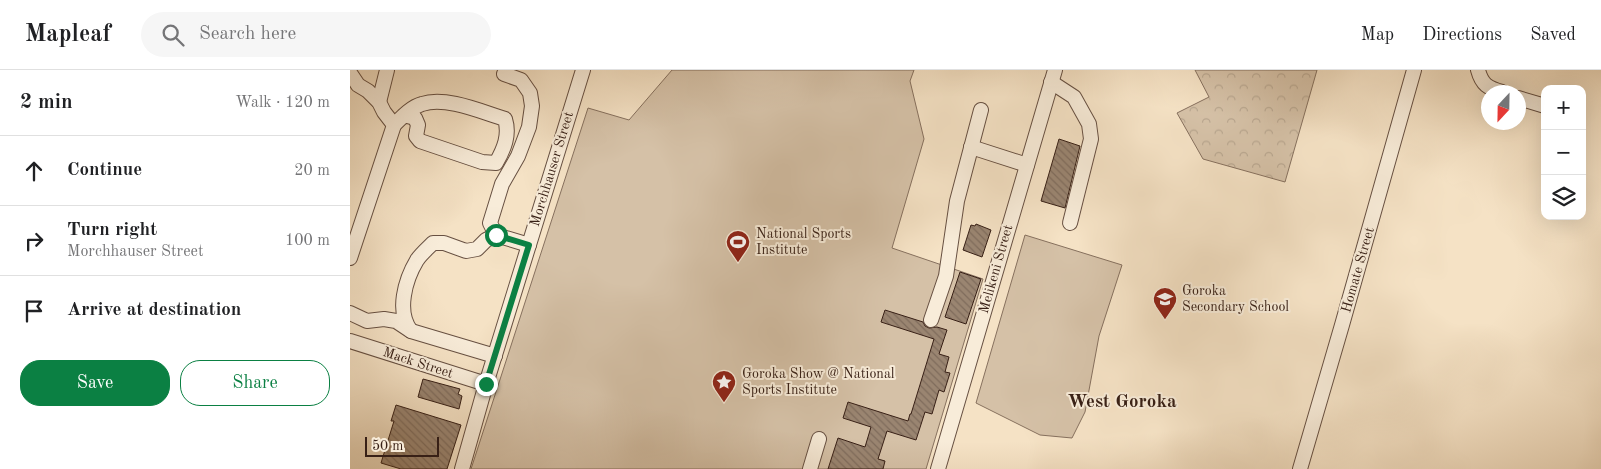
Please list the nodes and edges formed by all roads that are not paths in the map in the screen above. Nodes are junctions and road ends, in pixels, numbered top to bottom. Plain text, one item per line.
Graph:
1 (387, 70) edge
2 (583, 70) edge
3 (1414, 70) edge
4 (1478, 70) edge
5 (350, 73) edge
6 (504, 74) dead end
7 (1053, 76) edge
8 (1486, 85) edge
9 (1526, 100) edge
10 (379, 102) junction
11 (1541, 105) edge
12 (981, 110) dead end
13 (404, 115) junction
14 (394, 125) junction
15 (971, 147) junction
16 (1027, 165) junction
17 (1070, 223) dead end
18 (496, 235) junction
19 (529, 245) junction
20 (350, 258) edge
21 (350, 313) edge
22 (931, 320) dead end
23 (411, 331) junction
24 (350, 341) edge
25 (495, 356) junction
26 (486, 384) junction
27 (819, 439) dead end
28 (462, 469) edge
29 (810, 469) edge
30 (938, 469) edge
31 (1300, 469) edge

1 - 10 street
2 - 19 street, Morchhauser Street
3 - 31 street, Homate Street
4 - 8 street
5 - 10 street
6 - 18 street
7 - 16 street, Melikeni Street
7 - 17 street
9 - 11 street
10 - 14 street
12 - 15 street
13 - 13 street
13 - 14 street
14 - 20 street
15 - 16 street
15 - 22 street
16 - 30 street, Melikeni Street
18 - 19 street
18 - 23 street
19 - 25 street, Morchhauser Street
21 - 23 street
23 - 25 street
24 - 26 street, Mack Street
25 - 26 street, Morchhauser Street
26 - 28 street, Morchhauser Street
27 - 29 street

